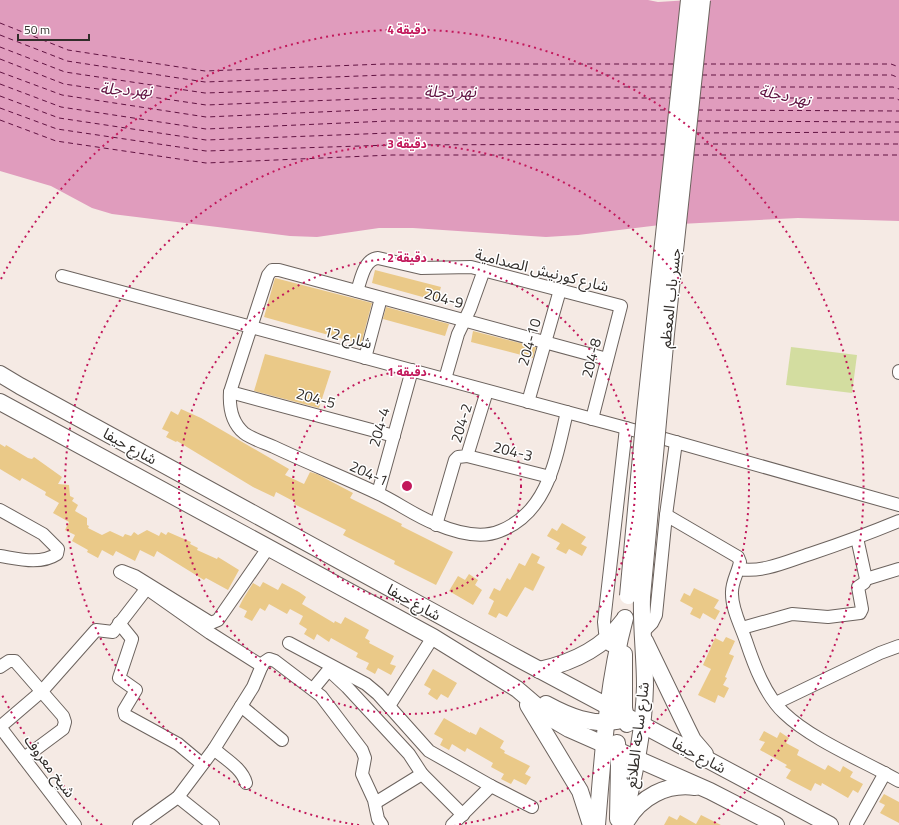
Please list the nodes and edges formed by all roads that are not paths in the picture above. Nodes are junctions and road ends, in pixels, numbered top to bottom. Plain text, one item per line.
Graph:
1 (689, 0) edge
2 (702, 0) edge
3 (272, 270) joint
4 (484, 270) junction
5 (62, 276) dead end
6 (560, 290) junction
7 (357, 291) junction
8 (381, 298) junction
9 (621, 306) joint
10 (464, 320) junction
11 (252, 327) junction
12 (545, 342) junction
13 (365, 358) junction
14 (607, 359) junction
15 (412, 370) junction
16 (0, 374) edge
17 (445, 379) junction
18 (487, 391) junction
19 (230, 392) junction
20 (0, 402) edge
21 (528, 402) junction
22 (567, 412) junction
23 (592, 419) junction
24 (626, 428) junction
25 (394, 436) junction
26 (676, 442) junction
27 (468, 456) junction
28 (550, 477) junction
29 (378, 493) junction
30 (899, 505) edge
31 (0, 510) edge
32 (666, 515) junction
33 (899, 521) edge
34 (436, 524) junction
35 (857, 538) junction
36 (268, 548) junction
37 (0, 556) edge
38 (739, 569) junction
39 (899, 569) edge
40 (866, 578) junction
41 (147, 588) junction
42 (635, 597) junction
43 (626, 618) junction
44 (119, 623) junction
45 (742, 628) junction
46 (642, 633) junction
47 (433, 638) junction
48 (607, 638) junction
49 (289, 643) dead end
50 (899, 646) edge
51 (620, 658) junction
52 (262, 666) junction
53 (0, 667) edge
54 (539, 670) junction
55 (517, 688) junction
56 (312, 689) junction
57 (42, 691) junction
58 (776, 704) junction
59 (241, 706) junction
60 (388, 706) junction
61 (620, 718) junction
62 (0, 727) edge
63 (282, 740) dead end
64 (679, 744) junction
65 (637, 748) junction
66 (214, 749) junction
67 (611, 750) junction
68 (24, 758) junction
69 (714, 762) junction
70 (202, 764) junction
71 (885, 773) junction
72 (422, 774) junction
73 (899, 781) edge
74 (246, 783) dead end
75 (491, 786) junction
76 (704, 788) junction
77 (178, 797) junction
78 (375, 803) junction
79 (532, 807) dead end
80 (463, 815) junction
81 (75, 825) edge
82 (139, 825) edge
83 (213, 825) edge
84 (382, 825) edge
85 (452, 825) edge
86 (591, 825) edge
87 (597, 825) edge
88 (618, 825) edge
89 (624, 825) edge
90 (776, 825) edge
91 (830, 825) edge
92 (856, 825) edge

1 - 42 main road, جسر باب المعظم, bridge
2 - 42 main road, جسر باب المعظم, bridge
3 - 7 street, 204-9
3 - 11 street, 204-1
4 - 6 street, شارع كورنيش الصدامية
4 - 7 street, شارع كورنيش الصدامية
4 - 10 street
5 - 11 street, شارع 12
6 - 9 street, شارع كورنيش الصدامية
6 - 12 street, 204-10
7 - 8 street, 204-9
8 - 10 street, 204-9
8 - 13 street
9 - 14 street, 204-8
10 - 12 street, 204-9
10 - 17 street
11 - 13 street, شارع 12
11 - 19 street, 204-1
12 - 14 street, 204-9
12 - 21 street, 204-10
13 - 15 street, شارع 12
14 - 23 street, 204-8
15 - 17 street, شارع 12
15 - 25 street, 204-4
16 - 54 main road, شارع حيفا
17 - 18 street, شارع 12
18 - 21 street, شارع 12
18 - 27 street, 204-2
19 - 25 street, 204-5
19 - 29 street, 204-1
20 - 36 main road, شارع حيفا
21 - 22 street, شارع 12
22 - 23 street, شارع 12
22 - 28 street, 204-1
23 - 24 street, شارع 12
24 - 26 street, شارع 12
24 - 48 street
25 - 29 street, 204-4
26 - 30 street, شارع 12
26 - 32 street
27 - 28 street, 204-3
27 - 34 street, 204-2
28 - 34 street, 204-1
29 - 34 street, 204-1
31 - 37 street
32 - 38 street
32 - 46 street
33 - 35 street
35 - 38 street
35 - 40 street
36 - 41 street
36 - 47 main road, شارع حيفا
38 - 45 street
39 - 40 street
40 - 45 street
41 - 44 street
41 - 52 street
42 - 43 main road, شارع ساحه الطلائع
42 - 46 main road, شارع ساحه الطلائع
43 - 48 main road
43 - 51 main road, شارع ساحه الطلائع
44 - 57 street
44 - 70 street
45 - 58 street
46 - 61 main road, شارع ساحه الطلائع
46 - 69 main road
47 - 55 main road, شارع حيفا
47 - 60 street
48 - 51 street
48 - 54 main road
49 - 60 street
50 - 58 street
51 - 61 main road, شارع ساحه الطلائع
52 - 56 street
52 - 59 street
53 - 57 street
54 - 61 main road, شارع حيفا
55 - 61 main road
55 - 67 main road, شارع حيفا
55 - 86 main road
56 - 72 street
56 - 78 street
57 - 62 street
57 - 68 street
58 - 71 street
59 - 63 street
59 - 66 street
60 - 75 street
61 - 64 main road, شارع حيفا
61 - 65 main road, شارع ساحه الطلائع
61 - 67 main road, شارع ساحه الطلائع
62 - 68 street, شیخ معروف
64 - 65 main road
64 - 69 main road, شارع حيفا
65 - 67 main road, شارع حيفا
65 - 76 main road, شارع حيفا
65 - 89 main road, شارع ساحه الطلائع
66 - 70 street
66 - 74 street
67 - 87 main road, شارع ساحه الطلائع
67 - 88 main road
68 - 81 street, شیخ معروف
69 - 91 main road, شارع حيفا
70 - 77 street
71 - 73 street
71 - 92 street
72 - 78 street
72 - 80 street
75 - 79 street
75 - 80 street
76 - 89 main road
76 - 90 main road, شارع حيفا
77 - 82 street
77 - 83 street
78 - 84 street
80 - 85 street

